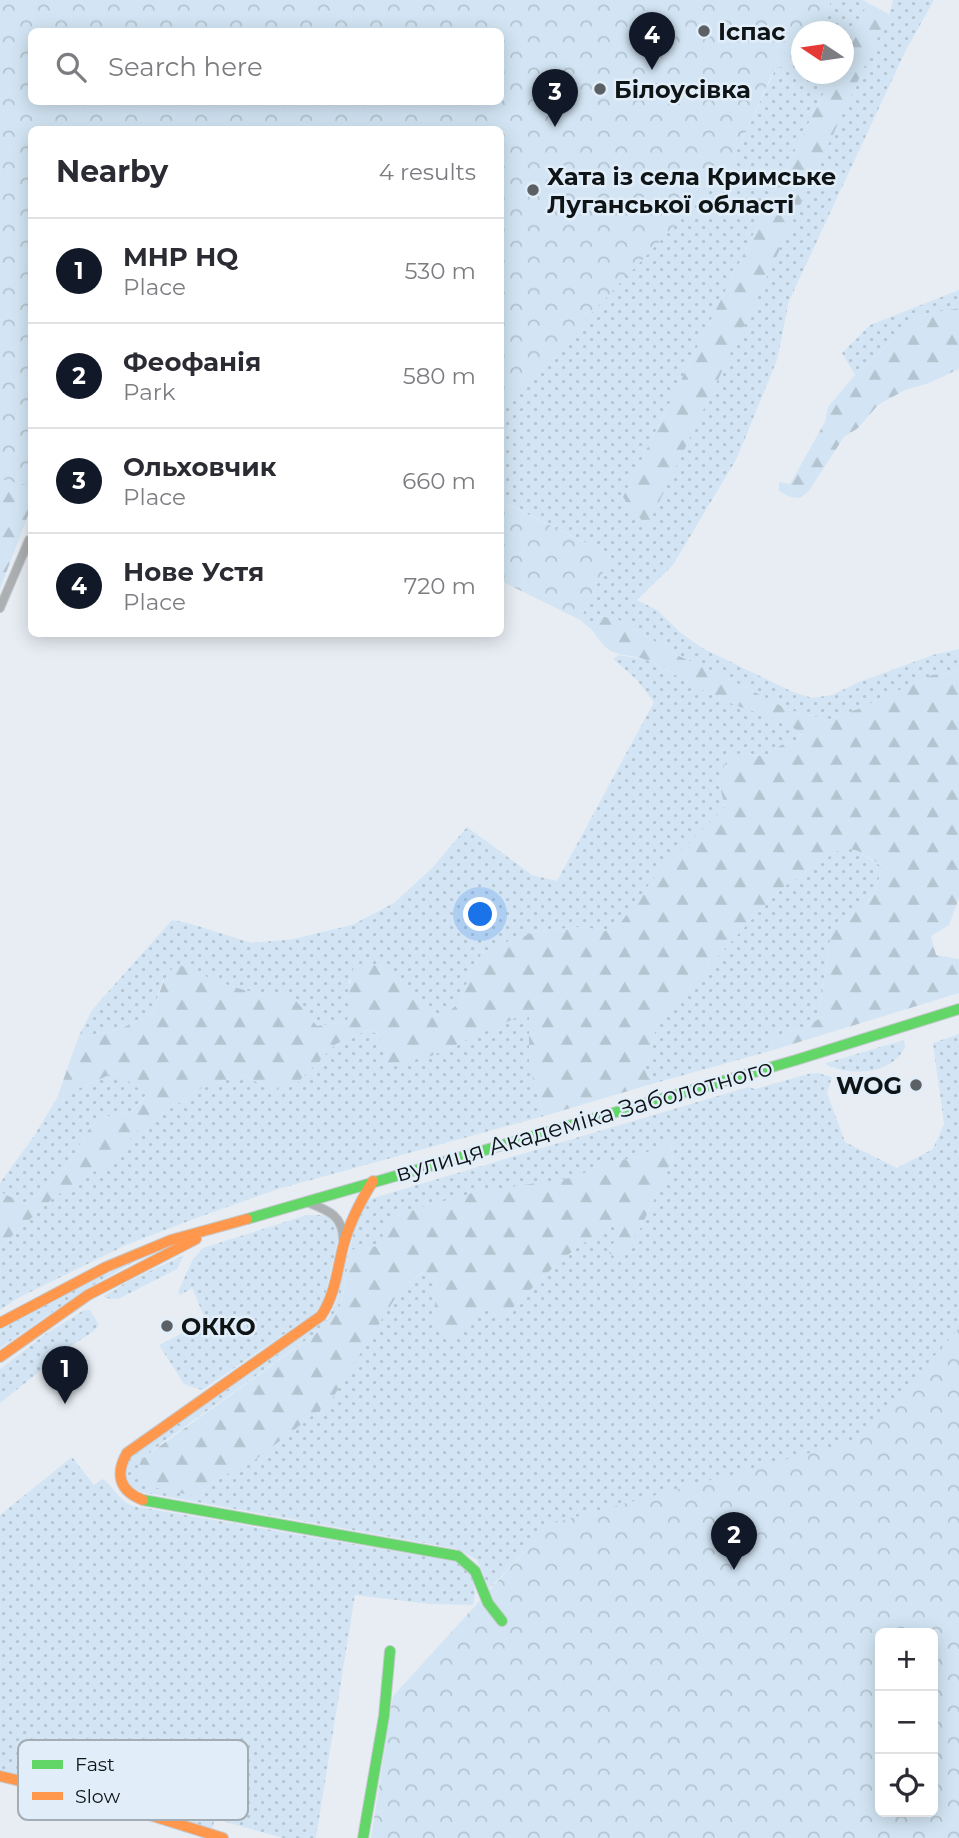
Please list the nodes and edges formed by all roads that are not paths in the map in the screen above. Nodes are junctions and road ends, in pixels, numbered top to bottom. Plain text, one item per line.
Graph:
1 (28, 542) edge
2 (0, 608) edge
3 (959, 1009) edge
4 (373, 1181) junction
5 (305, 1201) junction
6 (209, 1231) junction
7 (343, 1249) junction
8 (0, 1323) edge
9 (0, 1356) edge
10 (502, 1622) dead end
11 (390, 1651) dead end
12 (0, 1776) edge
13 (18, 1780) edge
14 (166, 1820) edge
15 (223, 1838) edge
16 (363, 1838) edge

1 - 2 street
3 - 4 main road, вулиця Академіка Заболотного
4 - 5 main road, вулиця Академіка Заболотного
4 - 7 main road
5 - 6 main road, вулиця Академіка Заболотного
5 - 7 street
6 - 8 main road, вулиця Академіка Заболотного
6 - 9 main road, вулиця Академіка Заболотного
7 - 10 main road
11 - 16 main road
12 - 13 main road
14 - 15 main road

